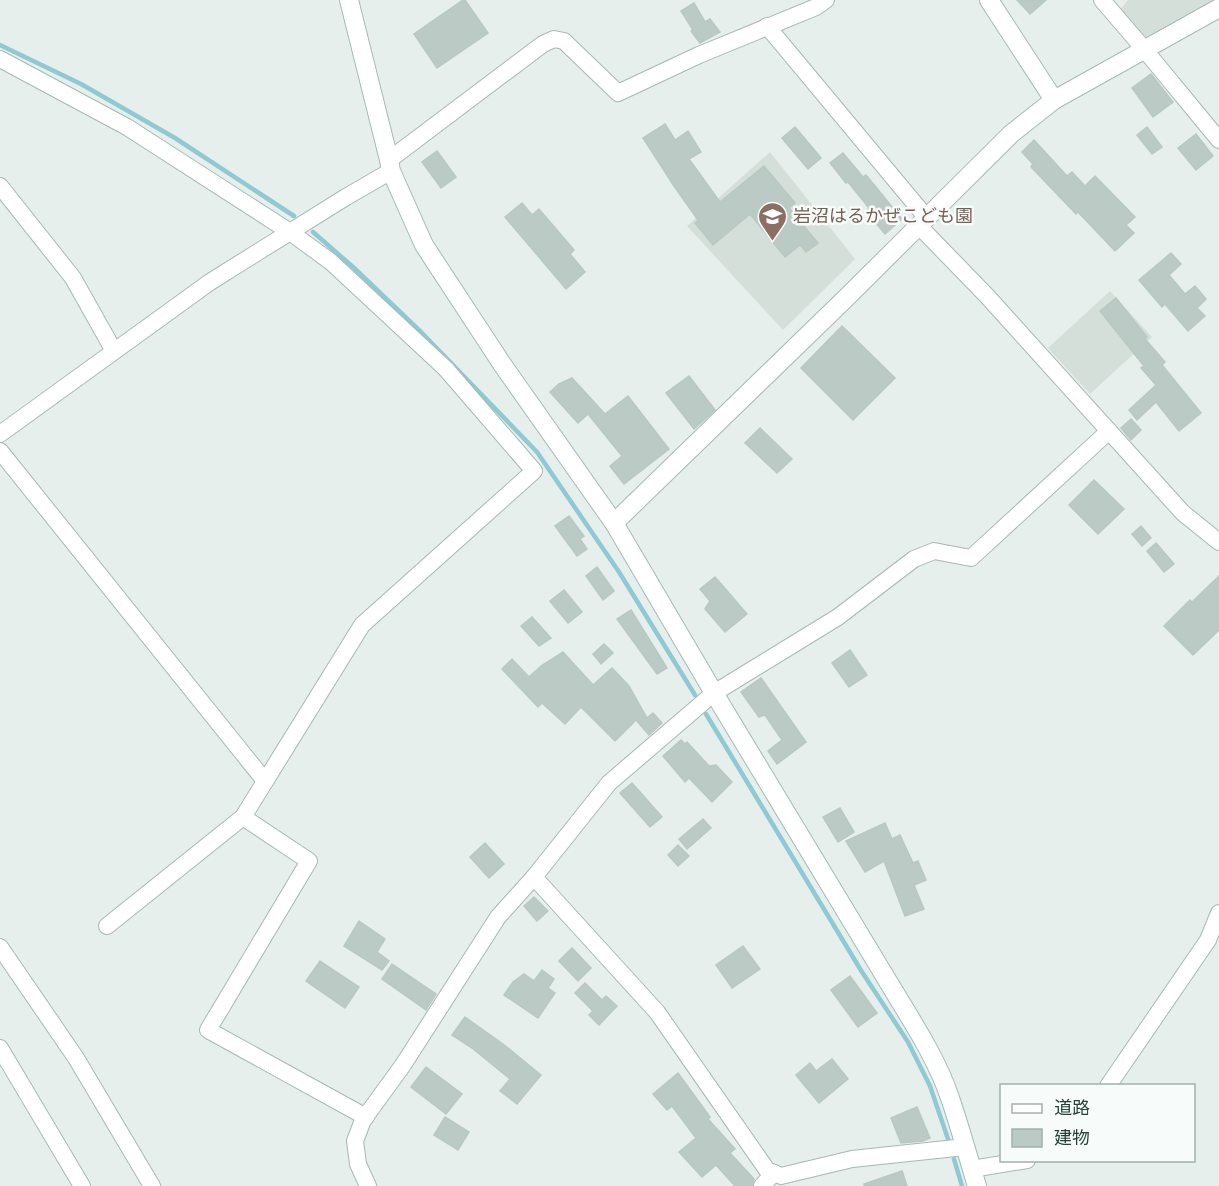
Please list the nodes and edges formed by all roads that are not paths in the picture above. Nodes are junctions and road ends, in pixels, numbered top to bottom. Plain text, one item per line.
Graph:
1 (349, 0) edge
2 (826, 0) edge
3 (989, 0) edge
4 (1109, 2) edge
5 (1219, 8) edge
6 (768, 26) junction
7 (1144, 49) junction
8 (0, 59) edge
9 (1054, 100) junction
10 (1219, 140) edge
11 (390, 166) junction
12 (0, 186) edge
13 (923, 221) junction
14 (290, 232) junction
15 (114, 351) junction
16 (1109, 431) junction
17 (0, 434) edge
18 (0, 451) edge
19 (614, 523) junction
20 (1219, 542) edge
21 (714, 693) junction
22 (265, 781) junction
23 (243, 817) junction
24 (534, 877) junction
25 (1219, 913) edge
26 (107, 926) dead end
27 (0, 946) edge
28 (0, 1048) edge
29 (1109, 1084) edge
30 (366, 1117) junction
31 (965, 1147) junction
32 (1024, 1162) edge
33 (774, 1173) junction
34 (975, 1178) edge
35 (82, 1186) edge
36 (152, 1186) edge
37 (368, 1186) edge
38 (762, 1186) edge

1 - 11 street
2 - 6 street
3 - 9 street
4 - 7 street
5 - 7 street
6 - 11 street
6 - 13 street
7 - 9 street
7 - 10 street
8 - 14 street
9 - 13 street
11 - 14 street
11 - 19 street
12 - 15 street
13 - 16 street
13 - 19 street
14 - 15 street
14 - 22 street
15 - 17 street
16 - 20 street
16 - 21 street
18 - 22 street
19 - 21 street
21 - 24 street
21 - 31 street
22 - 23 street
23 - 26 street
23 - 30 street
24 - 30 street
24 - 33 street
25 - 29 street
27 - 36 street
28 - 35 street
30 - 37 street
31 - 33 street
31 - 34 street
32 - 34 street
33 - 38 street

